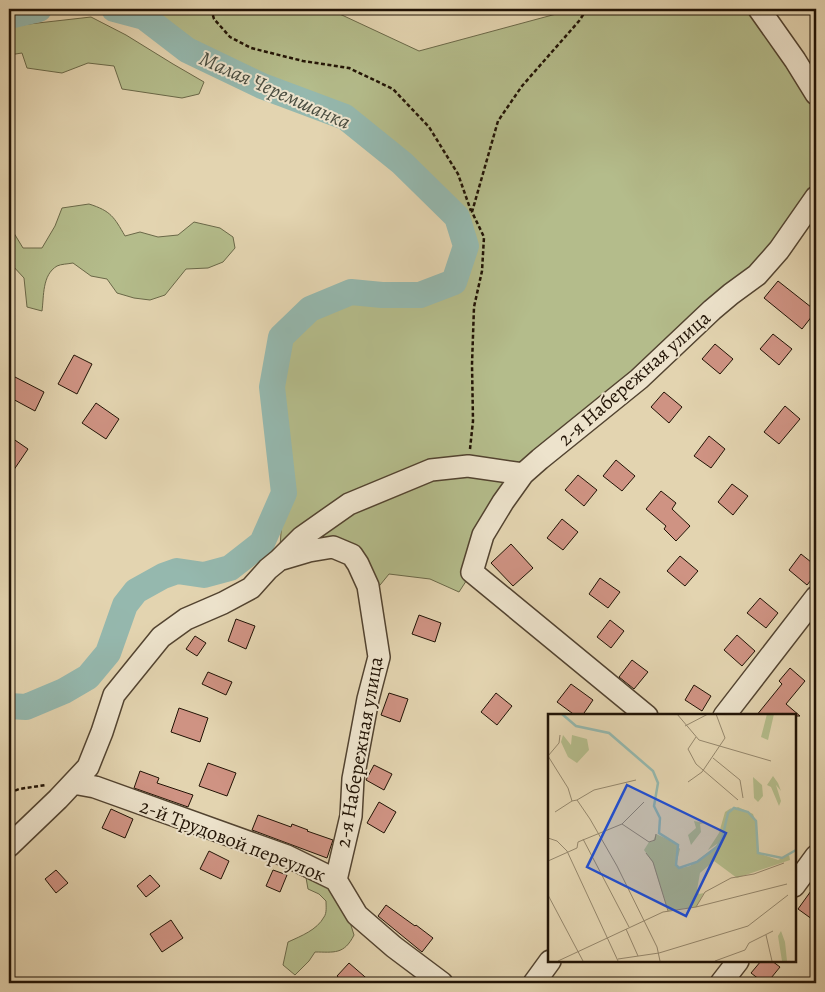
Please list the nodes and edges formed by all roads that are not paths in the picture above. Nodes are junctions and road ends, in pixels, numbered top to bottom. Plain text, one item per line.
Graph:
1 (759, 9) edge
2 (816, 94) edge
3 (816, 197) edge
4 (523, 474) junction
5 (280, 560) junction
6 (816, 597) edge
7 (645, 714) edge
8 (726, 714) edge
9 (73, 783) junction
10 (9, 846) edge
11 (816, 856) edge
12 (336, 880) junction
13 (795, 885) edge
14 (549, 962) edge
15 (737, 962) edge
16 (442, 983) edge
17 (534, 983) edge
18 (721, 983) edge

1 - 2 street
3 - 4 street, 2-я Набережная улица
4 - 5 street
4 - 7 street, 2-я Набережная улица
5 - 9 street
5 - 12 street, 2-я Набережная улица
6 - 8 street
9 - 10 street
9 - 12 street, 2-й Трудовой переулок
11 - 13 street
12 - 16 street, 2-й Трудовой переулок
14 - 17 street
15 - 18 street

